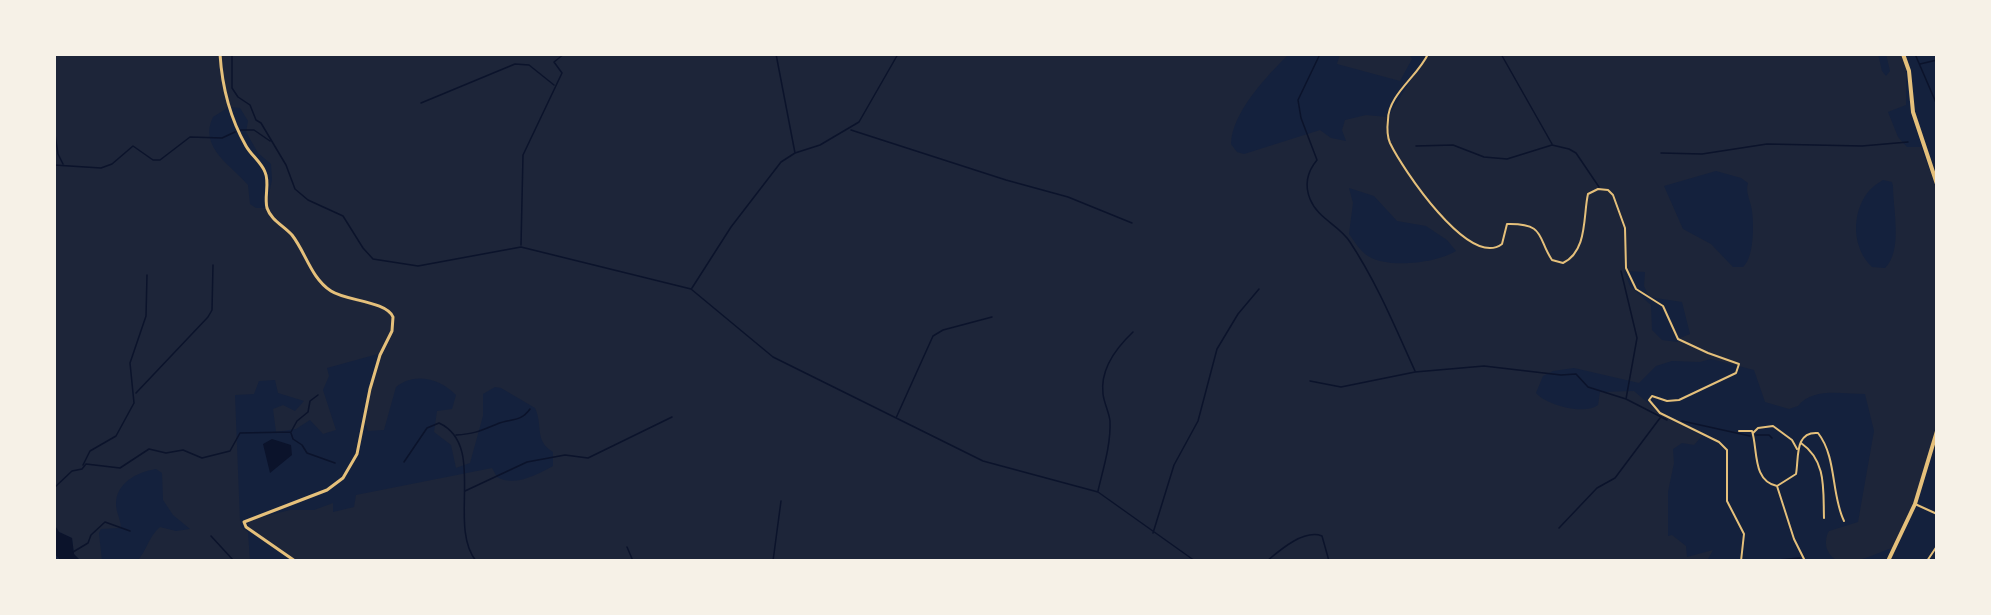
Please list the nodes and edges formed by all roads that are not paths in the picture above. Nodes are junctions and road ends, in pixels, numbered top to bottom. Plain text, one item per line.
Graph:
1 (220, 54) edge
2 (1428, 54) edge
3 (1904, 54) edge
4 (1937, 184) edge
5 (1739, 431) dead end
6 (1937, 431) edge
7 (1753, 433) junction
8 (1802, 443) junction
9 (1797, 450) junction
10 (1777, 486) junction
11 (1915, 504) junction
12 (1937, 514) edge
13 (1824, 518) dead end
14 (1844, 521) dead end
15 (1937, 546) edge
16 (295, 561) edge
17 (1741, 561) edge
18 (1806, 561) edge
19 (1888, 561) edge
20 (1927, 561) edge

1 - 16 street
2 - 17 street
3 - 4 main road
5 - 7 street
6 - 11 main road
7 - 9 street
7 - 10 street
8 - 9 street
8 - 13 street
8 - 14 street
9 - 10 street
10 - 18 street
11 - 12 street
11 - 19 main road
15 - 20 street

